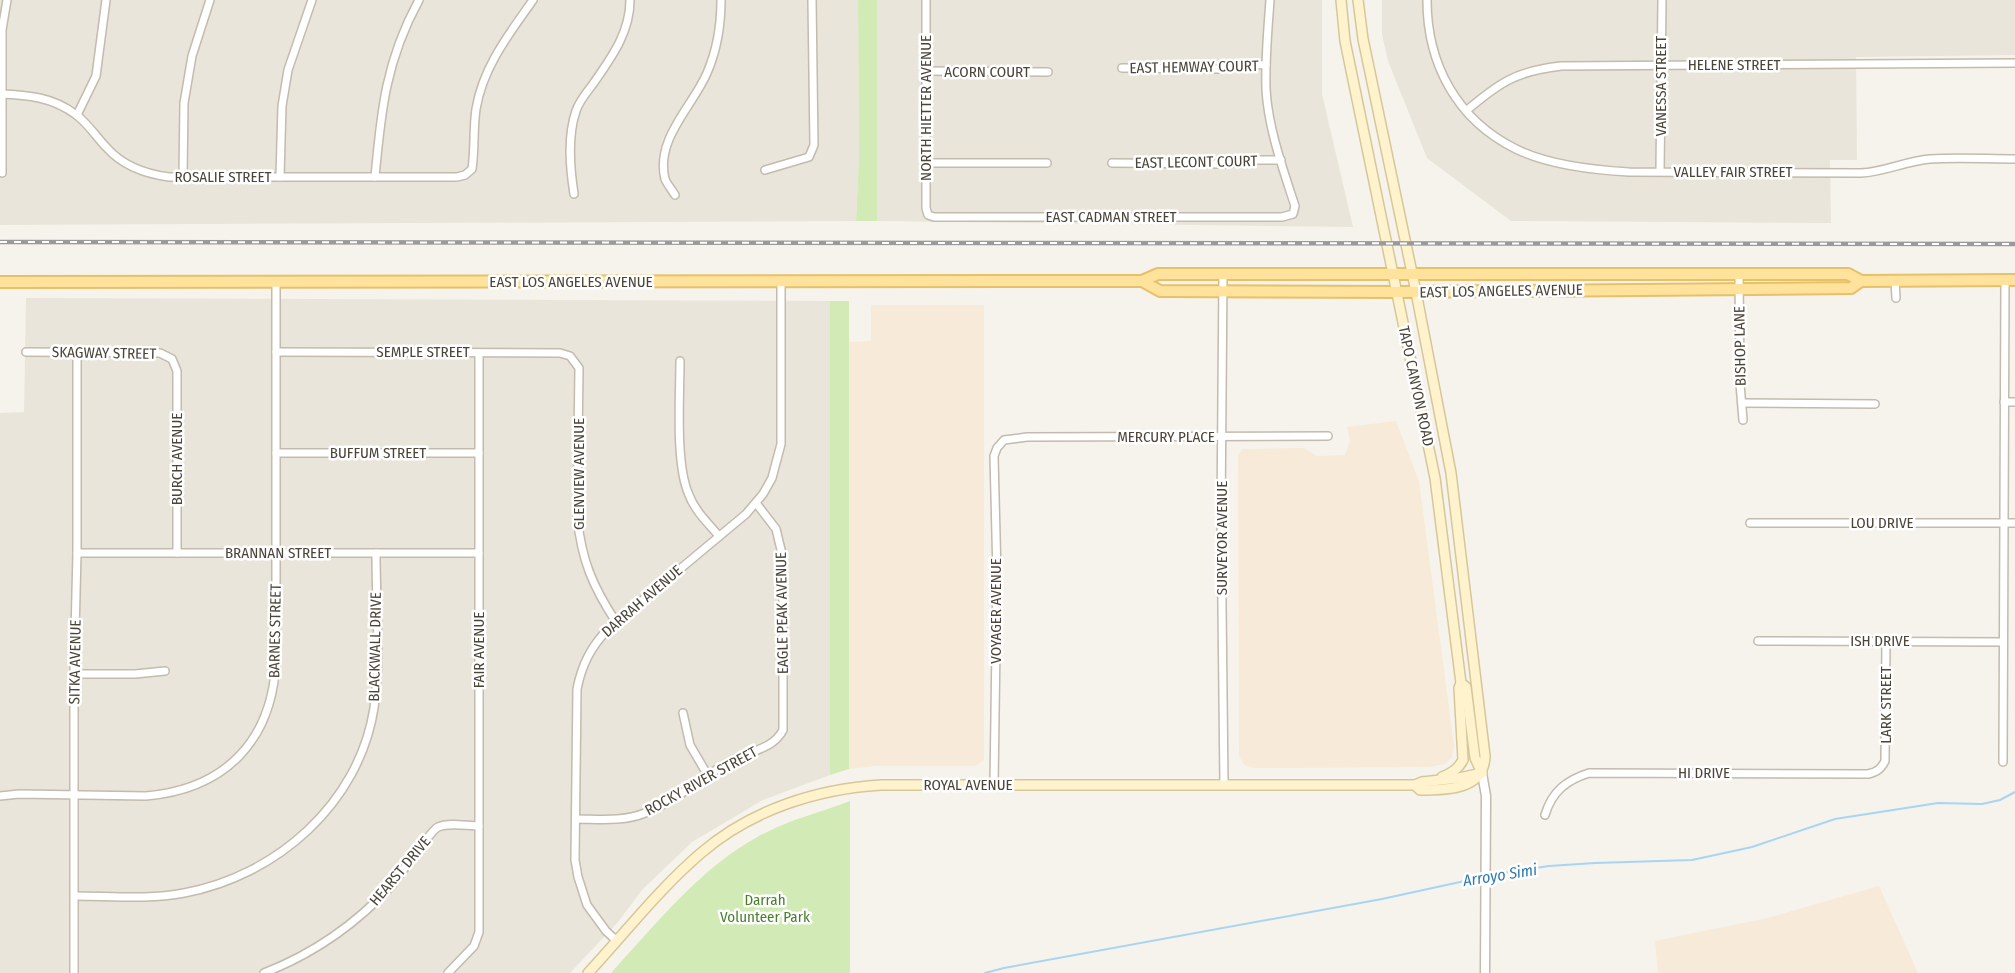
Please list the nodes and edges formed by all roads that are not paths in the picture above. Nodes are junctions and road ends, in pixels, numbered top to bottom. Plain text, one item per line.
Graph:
1 (7, 0) edge
2 (106, 0) edge
3 (210, 0) edge
4 (312, 0) edge
5 (419, 0) edge
6 (533, 0) edge
7 (630, 0) edge
8 (721, 0) edge
9 (812, 0) edge
10 (926, 0) edge
11 (1270, 0) edge
12 (1341, 0) edge
13 (1358, 0) edge
14 (1427, 0) edge
15 (1662, 0) edge
16 (2015, 63) edge
17 (1266, 65) junction
18 (1662, 66) junction
19 (1122, 68) dead end
20 (926, 71) junction
21 (1048, 72) dead end
22 (0, 94) edge
23 (1466, 111) junction
24 (77, 115) junction
25 (2015, 159) edge
26 (1281, 160) junction
27 (927, 163) junction
28 (1047, 163) dead end
29 (1112, 163) dead end
30 (765, 170) dead end
31 (1660, 171) junction
32 (2, 174) dead end
33 (183, 177) junction
34 (279, 177) junction
35 (375, 177) junction
36 (574, 194) dead end
37 (675, 195) dead end
38 (928, 215) joint
39 (1394, 273) junction
40 (1412, 273) junction
41 (1739, 273) junction
42 (1223, 274) junction
43 (2010, 280) edge
44 (1142, 281) junction
45 (1861, 281) junction
46 (1896, 281) junction
47 (0, 282) edge
48 (276, 282) junction
49 (781, 282) junction
50 (1739, 289) junction
51 (1223, 291) junction
52 (1416, 291) junction
53 (1398, 292) junction
54 (1896, 298) dead end
55 (26, 352) dead end
56 (77, 352) junction
57 (276, 352) junction
58 (479, 352) junction
59 (570, 356) joint
60 (680, 361) dead end
61 (176, 365) joint
62 (2004, 402) junction
63 (2015, 402) edge
64 (1742, 403) junction
65 (1875, 404) dead end
66 (1743, 420) dead end
67 (1328, 436) dead end
68 (1222, 437) junction
69 (1004, 440) joint
70 (276, 453) junction
71 (479, 453) junction
72 (756, 503) junction
73 (1750, 523) dead end
74 (2002, 523) junction
75 (2015, 523) edge
76 (719, 536) junction
77 (77, 554) junction
78 (177, 554) junction
79 (276, 554) junction
80 (376, 554) junction
81 (479, 554) junction
82 (616, 622) junction
83 (1758, 641) dead end
84 (1886, 641) junction
85 (2002, 642) junction
86 (165, 671) dead end
87 (74, 674) junction
88 (1461, 683) junction
89 (683, 713) dead end
90 (783, 730) joint
91 (2002, 762) dead end
92 (1882, 768) joint
93 (1482, 773) junction
94 (707, 774) junction
95 (1431, 781) junction
96 (994, 785) junction
97 (1224, 785) junction
98 (1415, 785) junction
99 (74, 794) junction
100 (0, 796) edge
101 (1545, 815) dead end
102 (576, 819) junction
103 (479, 825) junction
104 (75, 896) junction
105 (617, 941) junction
106 (74, 973) edge
107 (264, 973) edge
108 (448, 973) edge
109 (588, 973) edge
110 (1485, 973) edge

1 - 22 street
2 - 24 street
3 - 33 street
4 - 34 street
5 - 35 street
6 - 35 street, ROSALIE STREET
7 - 36 street
8 - 37 street
9 - 30 street
10 - 20 street, NORTH HIETTER AVENUE
11 - 17 street
12 - 39 main road, TAPO CANYON ROAD
13 - 40 main road, TAPO CANYON ROAD
14 - 23 street, VALLEY FAIR STREET
15 - 18 street, VANESSA STREET
16 - 18 street, HELENE STREET
17 - 19 street, EAST HEMWAY COURT
17 - 26 street
18 - 23 street, HELENE STREET
18 - 31 street, VANESSA STREET
20 - 21 street, ACORN COURT
20 - 27 street, NORTH HIETTER AVENUE
22 - 24 street, ROSALIE STREET
22 - 32 street
23 - 31 street, VALLEY FAIR STREET
24 - 33 street, ROSALIE STREET
25 - 31 street, VALLEY FAIR STREET
26 - 29 street, EAST LECONT COURT
26 - 38 street, EAST CADMAN STREET
27 - 28 street
27 - 38 street, NORTH HIETTER AVENUE
33 - 34 street, ROSALIE STREET
34 - 35 street, ROSALIE STREET
39 - 40 main road, EAST LOS ANGELES AVENUE
39 - 42 main road, EAST LOS ANGELES AVENUE
39 - 53 main road, TAPO CANYON ROAD
40 - 41 main road, EAST LOS ANGELES AVENUE
40 - 52 main road, TAPO CANYON ROAD
41 - 45 main road, EAST LOS ANGELES AVENUE
41 - 50 street, BISHOP LANE
42 - 44 main road, EAST LOS ANGELES AVENUE
42 - 51 street, SURVEYOR AVENUE
43 - 46 main road, EAST LOS ANGELES AVENUE
43 - 62 street
44 - 49 main road, EAST LOS ANGELES AVENUE
44 - 51 main road, EAST LOS ANGELES AVENUE
45 - 46 main road, EAST LOS ANGELES AVENUE
45 - 50 main road, EAST LOS ANGELES AVENUE
46 - 54 street
47 - 48 main road, EAST LOS ANGELES AVENUE
48 - 49 main road, EAST LOS ANGELES AVENUE
48 - 57 street, BARNES STREET
49 - 72 street, DARRAH AVENUE
50 - 52 main road, EAST LOS ANGELES AVENUE
50 - 64 street, BISHOP LANE
51 - 53 main road, EAST LOS ANGELES AVENUE
51 - 68 street, SURVEYOR AVENUE
52 - 53 main road, EAST LOS ANGELES AVENUE
52 - 93 main road, TAPO CANYON ROAD
53 - 88 main road, TAPO CANYON ROAD
55 - 56 street, SKAGWAY STREET
56 - 61 street, SKAGWAY STREET
56 - 77 street, SITKA AVENUE
57 - 58 street, SEMPLE STREET
57 - 70 street, BARNES STREET
58 - 59 street, SEMPLE STREET
58 - 71 street, FAIR AVENUE
59 - 82 street, GLENVIEW AVENUE
60 - 76 street
61 - 78 street, BURCH AVENUE
62 - 63 street
62 - 74 street
64 - 65 street
64 - 66 street, BISHOP LANE
67 - 68 street, MERCURY PLACE
68 - 69 street, MERCURY PLACE
68 - 97 street, SURVEYOR AVENUE
69 - 96 street, VOYAGER AVENUE
70 - 71 street, BUFFUM STREET
70 - 79 street, BARNES STREET
71 - 81 street, FAIR AVENUE
72 - 76 street, DARRAH AVENUE
72 - 90 street, EAGLE PEAK AVENUE
73 - 74 street, LOU DRIVE
74 - 75 street, LOU DRIVE
74 - 85 street
76 - 82 street, DARRAH AVENUE
77 - 78 street, BRANNAN STREET
77 - 87 street, SITKA AVENUE
78 - 79 street, BRANNAN STREET
79 - 80 street, BRANNAN STREET
79 - 99 street, BARNES STREET
80 - 81 street, BRANNAN STREET
80 - 104 street, BLACKWALL DRIVE
81 - 103 street, FAIR AVENUE
82 - 102 street, DARRAH AVENUE
83 - 84 street, ISH DRIVE
84 - 85 street, ISH DRIVE
84 - 92 street, LARK STREET
85 - 91 street
86 - 87 street
87 - 99 street, SITKA AVENUE
88 - 93 main road, TAPO CANYON ROAD
88 - 95 main road
89 - 94 street
90 - 94 street, ROCKY RIVER STREET
92 - 101 street, HI DRIVE
93 - 95 main road, ROYAL AVENUE
93 - 98 main road, ROYAL AVENUE
93 - 110 street, TAPO CANYON ROAD
94 - 102 street, ROCKY RIVER STREET
95 - 98 main road, ROYAL AVENUE
96 - 97 main road, ROYAL AVENUE
96 - 105 main road, ROYAL AVENUE
97 - 98 main road, ROYAL AVENUE
99 - 100 street, BARNES STREET
99 - 104 street, SITKA AVENUE
102 - 105 street, DARRAH AVENUE
103 - 107 street, HEARST DRIVE
103 - 108 street, FAIR AVENUE
104 - 106 street, SITKA AVENUE
105 - 109 main road, ROYAL AVENUE

